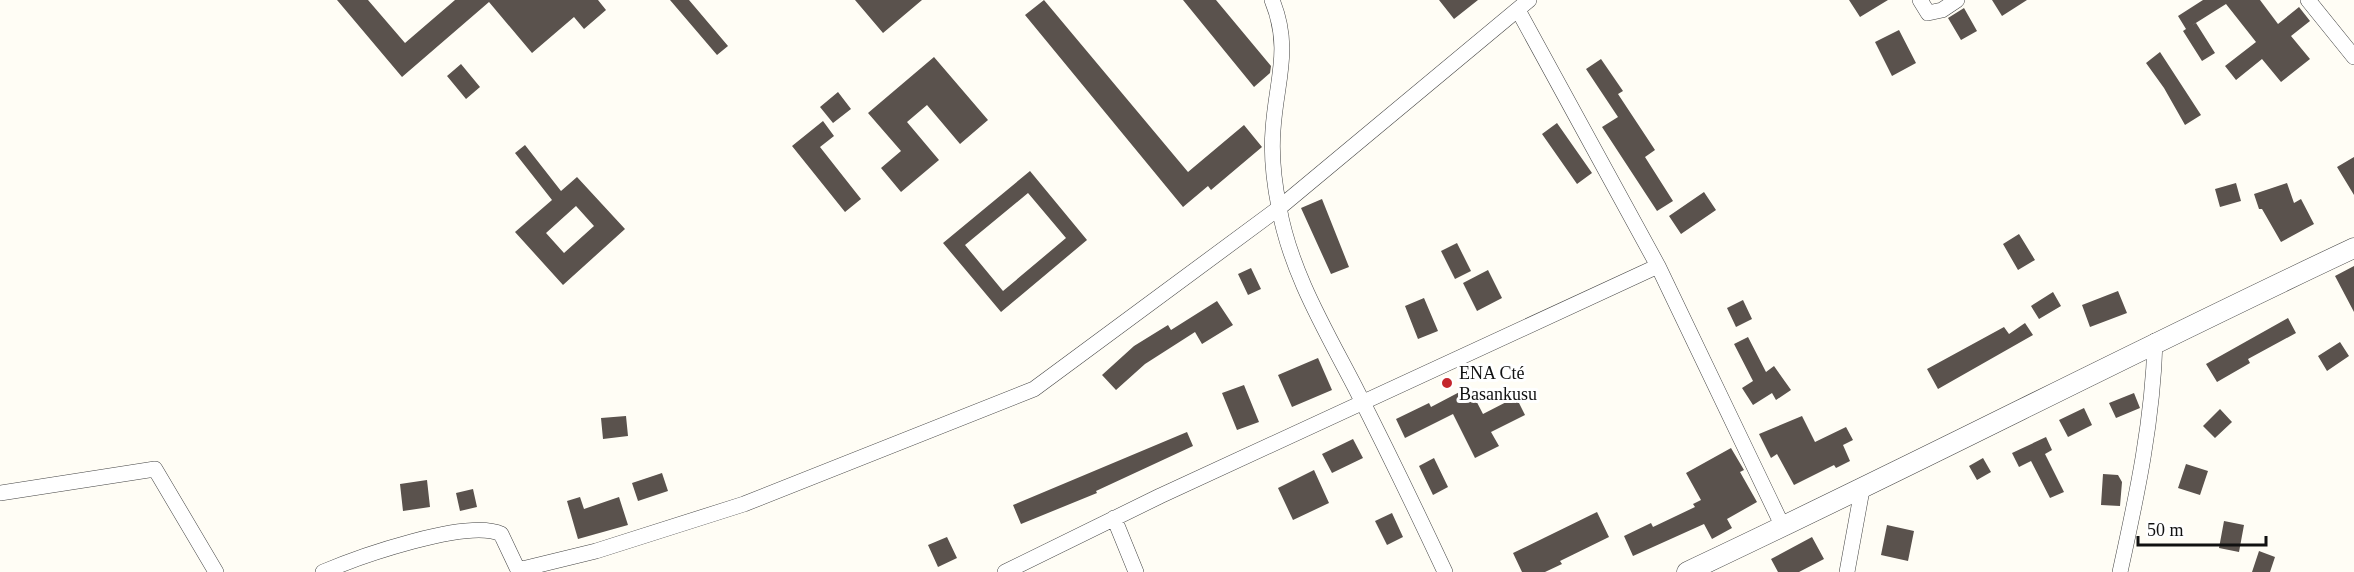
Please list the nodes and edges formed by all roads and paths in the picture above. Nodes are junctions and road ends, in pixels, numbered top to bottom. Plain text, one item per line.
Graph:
1 (1272, 0) edge
2 (1920, 0) edge
3 (1957, 0) edge
4 (2308, 0) edge
5 (1524, 5) edge
6 (2354, 57) edge
7 (1279, 208) junction
8 (2354, 248) edge
9 (1658, 266) junction
10 (2155, 342) junction
11 (1362, 402) junction
12 (1862, 490) junction
13 (0, 493) edge
14 (1114, 518) junction
15 (1783, 527) junction
16 (518, 571) edge
17 (216, 572) edge
18 (323, 572) edge
19 (1005, 572) edge
20 (1136, 572) edge
21 (1445, 572) edge
22 (1687, 572) edge
23 (1847, 572) edge
24 (2120, 572) edge

1 - 7 street
2 - 3 street
4 - 6 street
5 - 7 street
5 - 9 street
7 - 11 street
7 - 16 street
8 - 10 street
9 - 11 street
9 - 15 street
10 - 12 street
10 - 24 street
11 - 14 street
11 - 21 street
12 - 15 street
12 - 23 street
13 - 17 street
14 - 19 street
14 - 20 street
15 - 22 street
16 - 18 street

